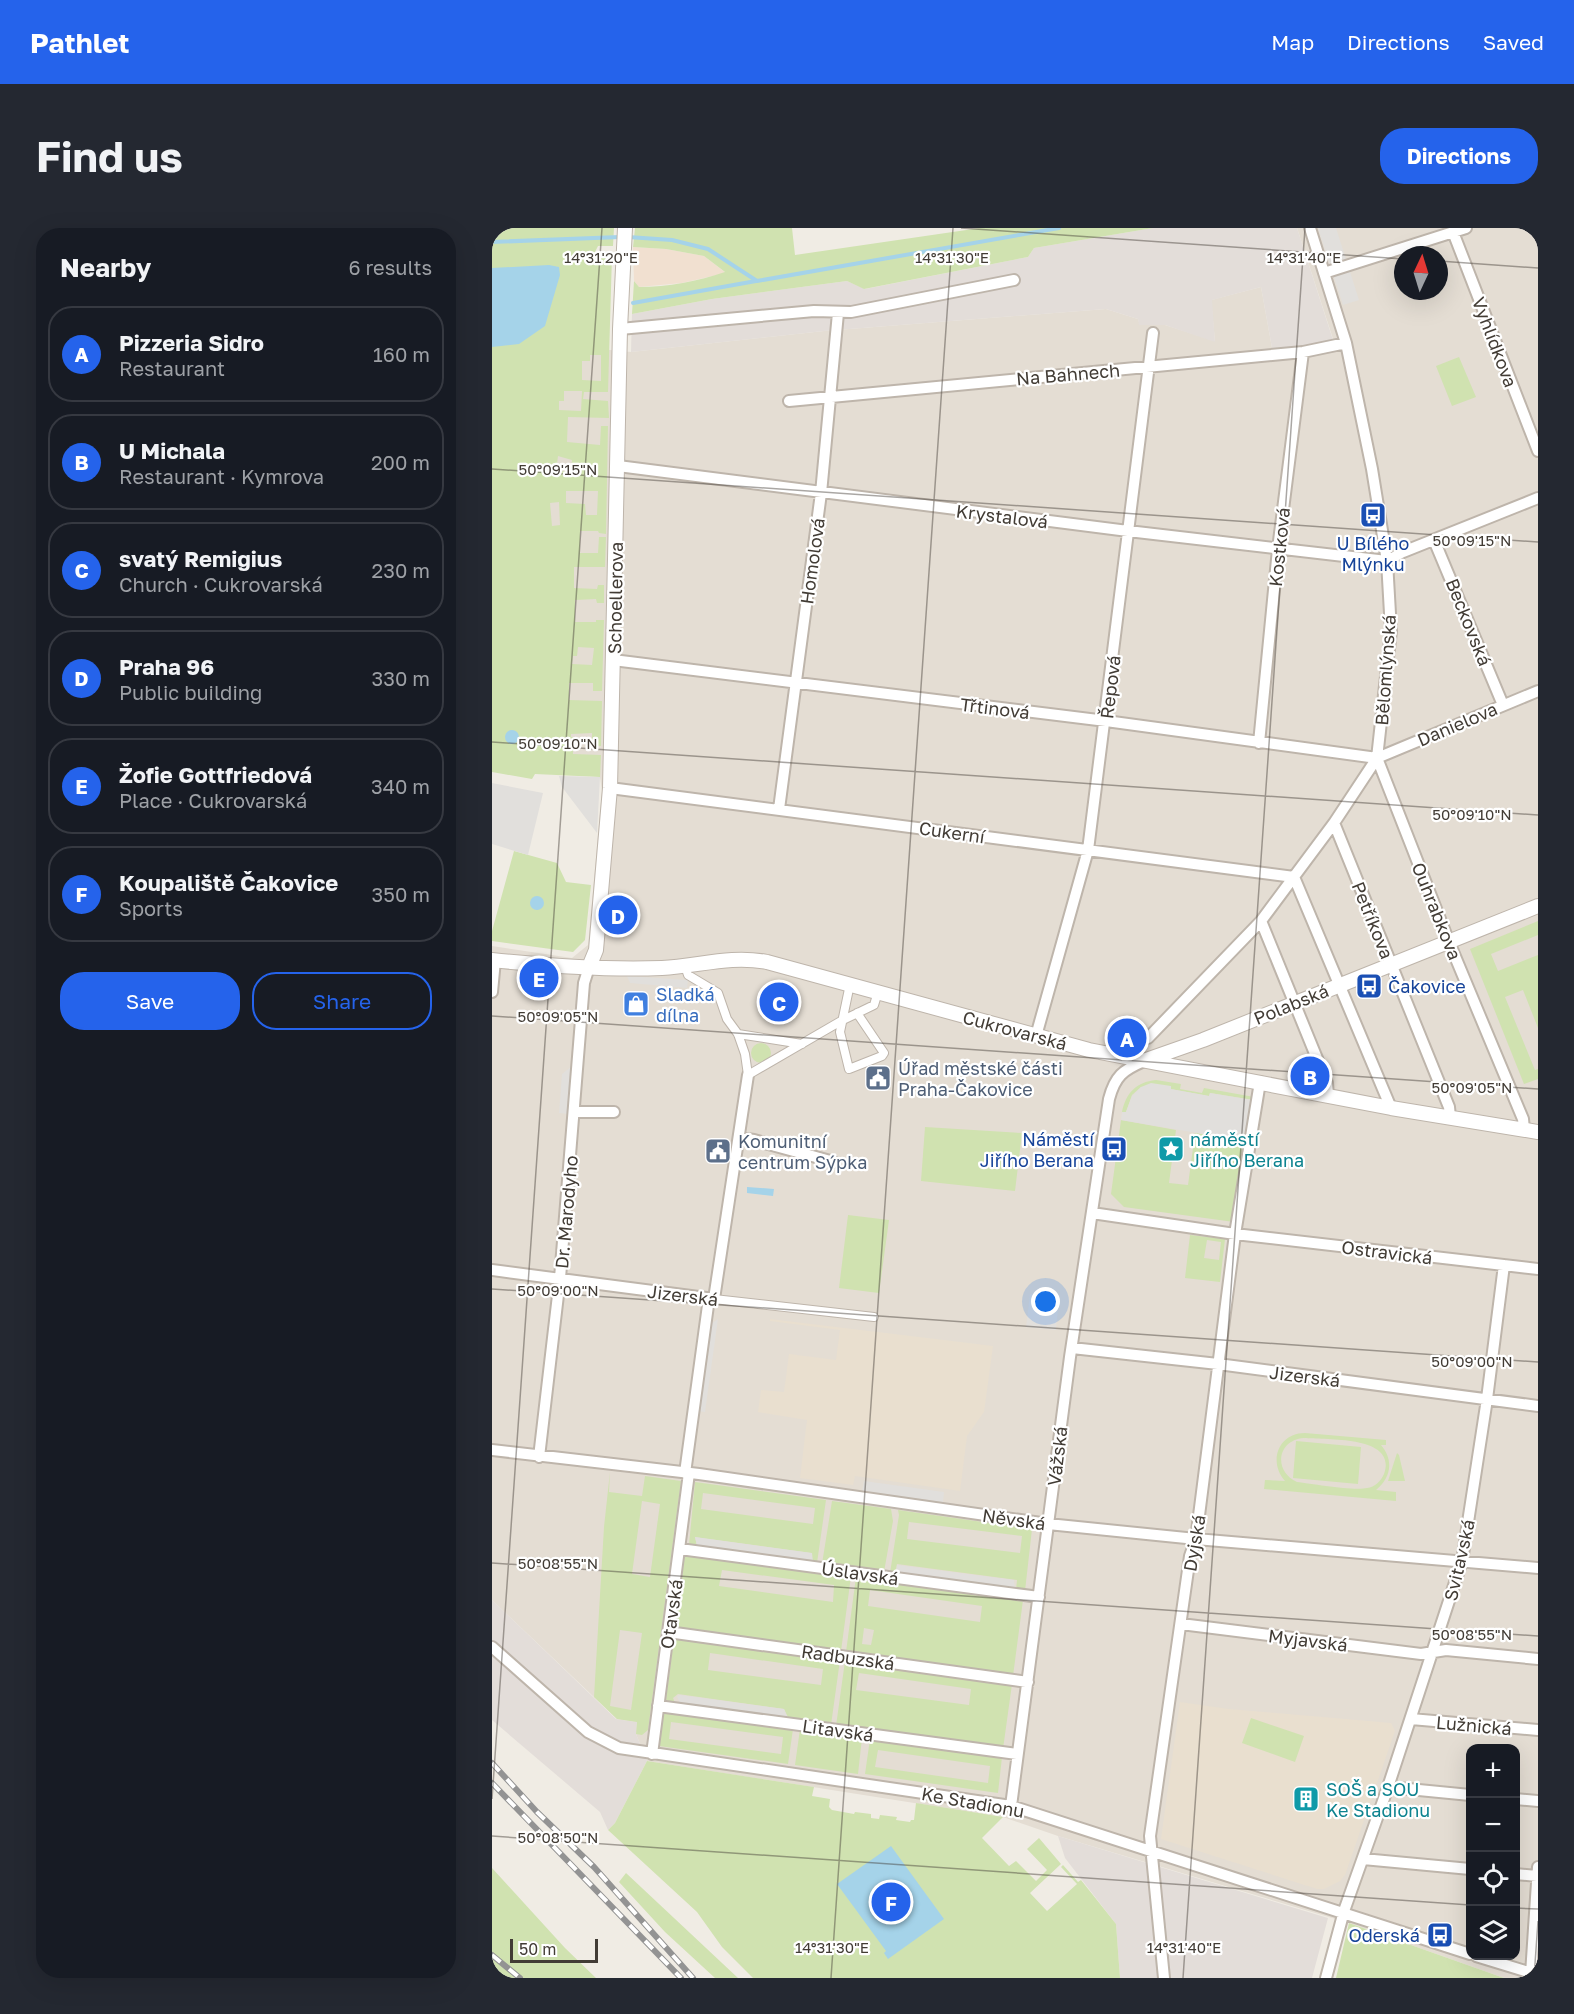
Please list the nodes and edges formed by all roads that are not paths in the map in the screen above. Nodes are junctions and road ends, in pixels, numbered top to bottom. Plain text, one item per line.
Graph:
1 (625, 228) edge
2 (1310, 228) edge
3 (1466, 228) edge
4 (1453, 232) junction
5 (1324, 273) junction
6 (1014, 280) dead end
7 (838, 313) junction
8 (620, 328) junction
9 (1153, 333) dead end
10 (1346, 343) junction
11 (1303, 352) junction
12 (1149, 366) junction
13 (829, 396) junction
14 (789, 401) dead end
15 (1538, 451) edge
16 (618, 466) junction
17 (821, 493) junction
18 (1538, 498) edge
19 (1128, 531) junction
20 (1434, 540) junction
21 (1278, 549) junction
22 (1387, 561) junction
23 (613, 660) junction
24 (795, 683) junction
25 (1538, 691) edge
26 (1503, 705) junction
27 (1106, 722) junction
28 (1259, 743) junction
29 (1377, 758) junction
30 (610, 788) junction
31 (779, 809) junction
32 (1334, 823) junction
33 (1088, 850) junction
34 (1294, 877) junction
35 (1538, 906) edge
36 (1261, 921) junction
37 (1449, 942) junction
38 (494, 960) edge
39 (1392, 964) junction
40 (685, 966) junction
41 (589, 967) junction
42 (850, 984) junction
43 (1339, 985) junction
44 (492, 992) edge
45 (878, 992) junction
46 (1294, 1003) junction
47 (857, 1013) junction
48 (841, 1021) junction
49 (738, 1034) junction
50 (1036, 1036) junction
51 (1148, 1038) dead end
52 (802, 1044) junction
53 (1144, 1060) junction
54 (747, 1075) junction
55 (1260, 1082) junction
56 (1328, 1095) junction
57 (1391, 1107) junction
58 (574, 1112) junction
59 (614, 1113) dead end
60 (1450, 1117) junction
61 (1531, 1131) edge
62 (739, 1138) junction
63 (834, 1162) dead end
64 (1092, 1214) junction
65 (1235, 1234) junction
66 (1504, 1265) junction
67 (1538, 1269) edge
68 (492, 1270) edge
69 (560, 1278) junction
70 (712, 1299) junction
71 (874, 1317) dead end
72 (1072, 1348) junction
73 (1218, 1365) junction
74 (1487, 1399) junction
75 (1538, 1406) edge
76 (492, 1450) edge
77 (539, 1457) junction
78 (687, 1473) junction
79 (1048, 1524) junction
80 (1196, 1539) junction
81 (680, 1549) junction
82 (1462, 1561) junction
83 (1538, 1568) edge
84 (1039, 1597) junction
85 (1181, 1624) junction
86 (668, 1632) junction
87 (492, 1647) edge
88 (1434, 1651) junction
89 (1538, 1659) edge
90 (1028, 1682) junction
91 (658, 1706) junction
92 (1411, 1719) junction
93 (1538, 1730) edge
94 (652, 1754) junction
95 (1017, 1754) junction
96 (1388, 1787) junction
97 (1466, 1794) edge
98 (1520, 1798) edge
99 (1538, 1800) edge
100 (1011, 1806) junction
101 (1152, 1852) junction
102 (1363, 1859) junction
103 (1538, 1868) edge
104 (1466, 1869) edge
105 (1520, 1874) edge
106 (1538, 1876) edge
107 (1344, 1911) junction
108 (1466, 1953) edge
109 (1488, 1960) edge
110 (1534, 1975) edge
111 (1164, 1978) edge
112 (1326, 1978) edge

1 - 8 street, Schoellerova
2 - 5 street, Bělomlýnská
3 - 4 street
4 - 5 street
4 - 15 street, Vyhlídkova
5 - 10 street, Bělomlýnská
6 - 7 street
7 - 8 street
7 - 13 street, Homolová
8 - 16 street, Schoellerova
9 - 12 street, Řepová
10 - 11 street, Na Bahnech
10 - 22 street, Bělomlýnská
11 - 12 street, Na Bahnech
11 - 21 street, Kostková
12 - 13 street, Na Bahnech
12 - 19 street, Řepová
13 - 14 street, Na Bahnech
13 - 17 street, Homolová
16 - 17 street, Krystalová
16 - 23 street, Schoellerova
17 - 19 street, Krystalová
17 - 24 street, Homolová
18 - 20 street
19 - 21 street, Krystalová
19 - 27 street, Řepová
20 - 22 street
20 - 26 street, Beckovská
21 - 22 street, Krystalová
21 - 28 street, Kostková
22 - 29 street, Bělomlýnská
23 - 24 street, Třtinová
23 - 30 street, Schoellerova
24 - 27 street, Třtinová
24 - 31 street, Homolová
25 - 26 street, Danielova
26 - 29 street, Danielova
27 - 28 street, Třtinová
27 - 33 street, Řepová
28 - 29 street, Třtinová
29 - 32 street, Bělomlýnská
29 - 37 street, Ouhrabkova
30 - 31 street, Cukerní
30 - 41 street, Schoellerova
31 - 33 street, Cukerní
32 - 34 street, Bělomlýnská
32 - 39 street, Petříkova
33 - 34 street, Cukerní
33 - 50 street, Řepová
34 - 36 street, Bělomlýnská
34 - 43 street
35 - 37 street, Polabská
36 - 46 street
36 - 51 street, Bělomlýnská
37 - 39 street, Polabská
37 - 61 street, Ouhrabkova
38 - 41 street, Cukrovarská
38 - 44 street
39 - 43 street, Polabská
39 - 60 street, Petříkova
40 - 41 street, Cukrovarská
40 - 42 street, Cukrovarská
40 - 49 street
41 - 58 street, Dr. Marodyho
42 - 45 street, Cukrovarská
42 - 48 street
43 - 46 street, Polabská
43 - 57 street
45 - 47 street
45 - 50 street, Cukrovarská
46 - 53 street, Polabská
46 - 56 street
47 - 48 street
47 - 48 street
48 - 52 street
49 - 52 street
49 - 54 street
50 - 53 street, Cukrovarská
52 - 54 street
53 - 55 street, Cukrovarská
53 - 64 street
54 - 62 street, Otavská
55 - 56 street, Cukrovarská
55 - 65 street
56 - 57 street, Cukrovarská
57 - 60 street, Cukrovarská
58 - 59 street
58 - 69 street, Dr. Marodyho
60 - 61 street, Cukrovarská
62 - 63 street
62 - 70 street, Otavská
64 - 65 street
64 - 72 street, Vážská
65 - 66 street, Ostravická
65 - 73 street, Dyjská
66 - 67 street, Ostravická
66 - 74 street, Svitavská
68 - 69 street, Jizerská
69 - 70 street, Jizerská
69 - 77 street, Dr. Marodyho
70 - 71 street, Jizerská
70 - 78 street, Otavská
72 - 73 street, Jizerská
72 - 79 street, Vážská
73 - 74 street, Jizerská
73 - 80 street, Dyjská
74 - 75 street, Jizerská
74 - 82 street, Svitavská
76 - 77 street, Něvská
77 - 78 street, Něvská
78 - 79 street, Něvská
78 - 81 street, Otavská
79 - 80 street, Něvská
79 - 84 street, Vážská
80 - 82 street, Něvská
80 - 85 street, Dyjská
81 - 84 street, Úslavská
81 - 86 street, Otavská
82 - 83 street, Něvská
82 - 88 street, Svitavská
84 - 90 street, Vážská
85 - 88 street, Myjavská
85 - 101 street, Dyjská
86 - 90 street, Radbuzská
86 - 91 street, Otavská
87 - 94 street, Ke Stadionu
88 - 89 street, Myjavská
88 - 92 street, Svitavská
90 - 95 street, Vážská
91 - 94 street, Otavská
91 - 95 street, Litavská
92 - 93 street, Lužnická
92 - 96 street, Svitavská
94 - 100 street, Ke Stadionu
95 - 100 street, Vážská
96 - 97 street
96 - 102 street, Svitavská
98 - 99 street
100 - 101 street, Ke Stadionu
101 - 107 street, Ke Stadionu
101 - 111 street, Dyjská
102 - 104 street
102 - 107 street, Svitavská
103 - 106 street
105 - 106 street
106 - 110 street
107 - 108 street, Ke Stadionu
107 - 112 street, Svitavská
109 - 110 street

